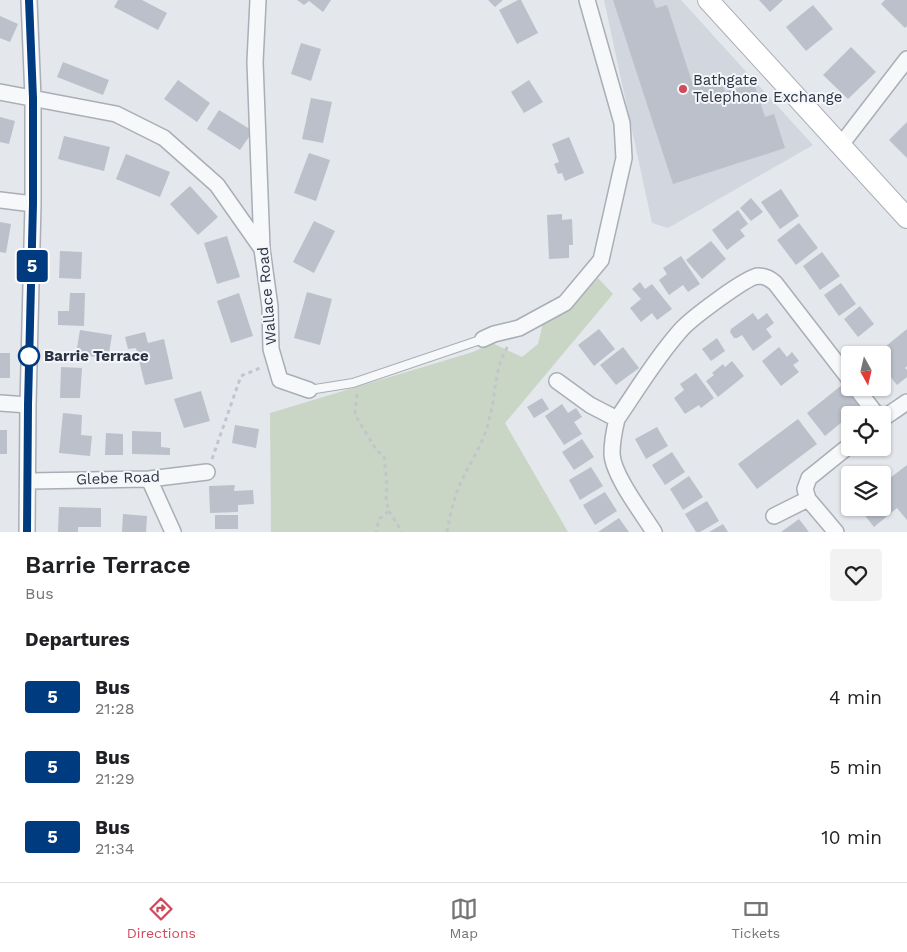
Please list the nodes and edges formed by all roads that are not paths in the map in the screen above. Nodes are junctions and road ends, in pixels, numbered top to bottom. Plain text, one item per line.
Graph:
1 (28, 0) edge
2 (258, 0) edge
3 (587, 0) edge
4 (708, 0) edge
5 (907, 59) edge
6 (0, 92) edge
7 (33, 98) junction
8 (840, 146) junction
9 (0, 200) edge
10 (33, 204) junction
11 (907, 218) edge
12 (262, 249) junction
13 (483, 339) joint
14 (841, 368) edge
15 (557, 381) dead end
16 (309, 390) joint
17 (862, 396) edge
18 (907, 402) edge
19 (0, 403) edge
20 (28, 405) junction
21 (870, 406) edge
22 (891, 413) edge
23 (617, 419) junction
24 (841, 452) edge
25 (207, 472) road end
26 (149, 479) junction
27 (28, 480) junction
28 (808, 499) junction
29 (774, 516) dead end
30 (27, 532) edge
31 (172, 532) edge
32 (654, 532) edge
33 (836, 532) edge

1 - 7 street
2 - 12 street, Wallace Road
3 - 13 street
4 - 8 main road
5 - 8 street
6 - 7 street
7 - 10 street
7 - 12 street
8 - 11 main road
9 - 10 street
10 - 20 street
12 - 16 street, Wallace Road
13 - 16 lane, Wallace Road
14 - 23 street
15 - 23 street
17 - 21 street
18 - 22 street
19 - 20 street
20 - 27 street
23 - 32 street
24 - 28 street
25 - 26 street, Glebe Road
26 - 27 street, Glebe Road
26 - 31 street
27 - 30 street
28 - 29 street
28 - 33 street

